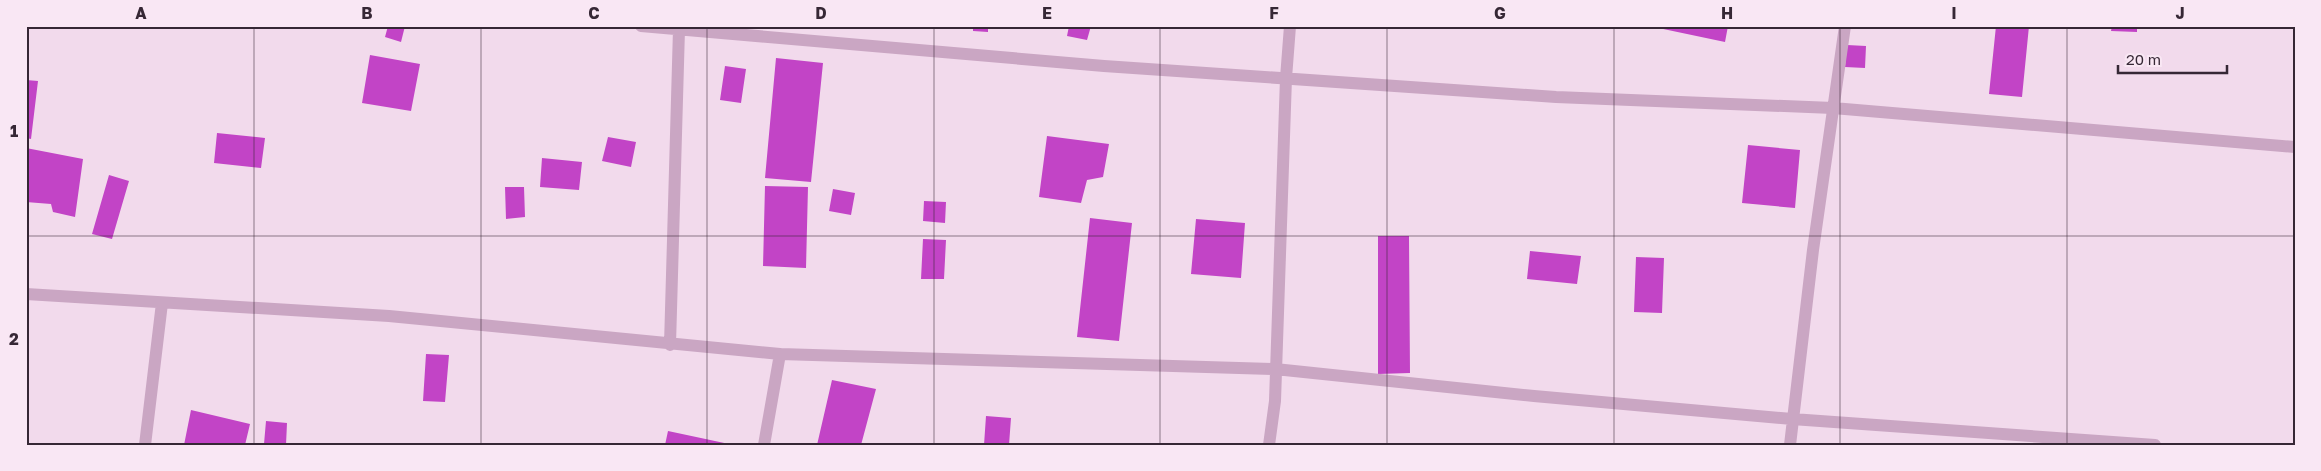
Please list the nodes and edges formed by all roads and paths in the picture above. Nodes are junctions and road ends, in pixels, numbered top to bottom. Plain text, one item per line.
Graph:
1 (641, 26) edge
2 (1290, 26) edge
3 (1845, 26) edge
4 (679, 29) junction
5 (1286, 78) junction
6 (1833, 108) junction
7 (2295, 147) edge
8 (26, 294) edge
9 (162, 303) junction
10 (670, 345) junction
11 (780, 354) junction
12 (1275, 369) junction
13 (1792, 420) junction
14 (145, 445) edge
15 (764, 445) edge
16 (1269, 445) edge
17 (1790, 445) edge
18 (2155, 445) edge

1 - 4 street
2 - 5 street
3 - 6 street
4 - 5 street
4 - 10 street
5 - 6 street
5 - 12 street
6 - 7 street
6 - 13 street
8 - 9 street
9 - 10 street
9 - 14 street
10 - 11 street
11 - 12 street
11 - 15 street
12 - 13 street
12 - 16 street
13 - 17 street
13 - 18 street

